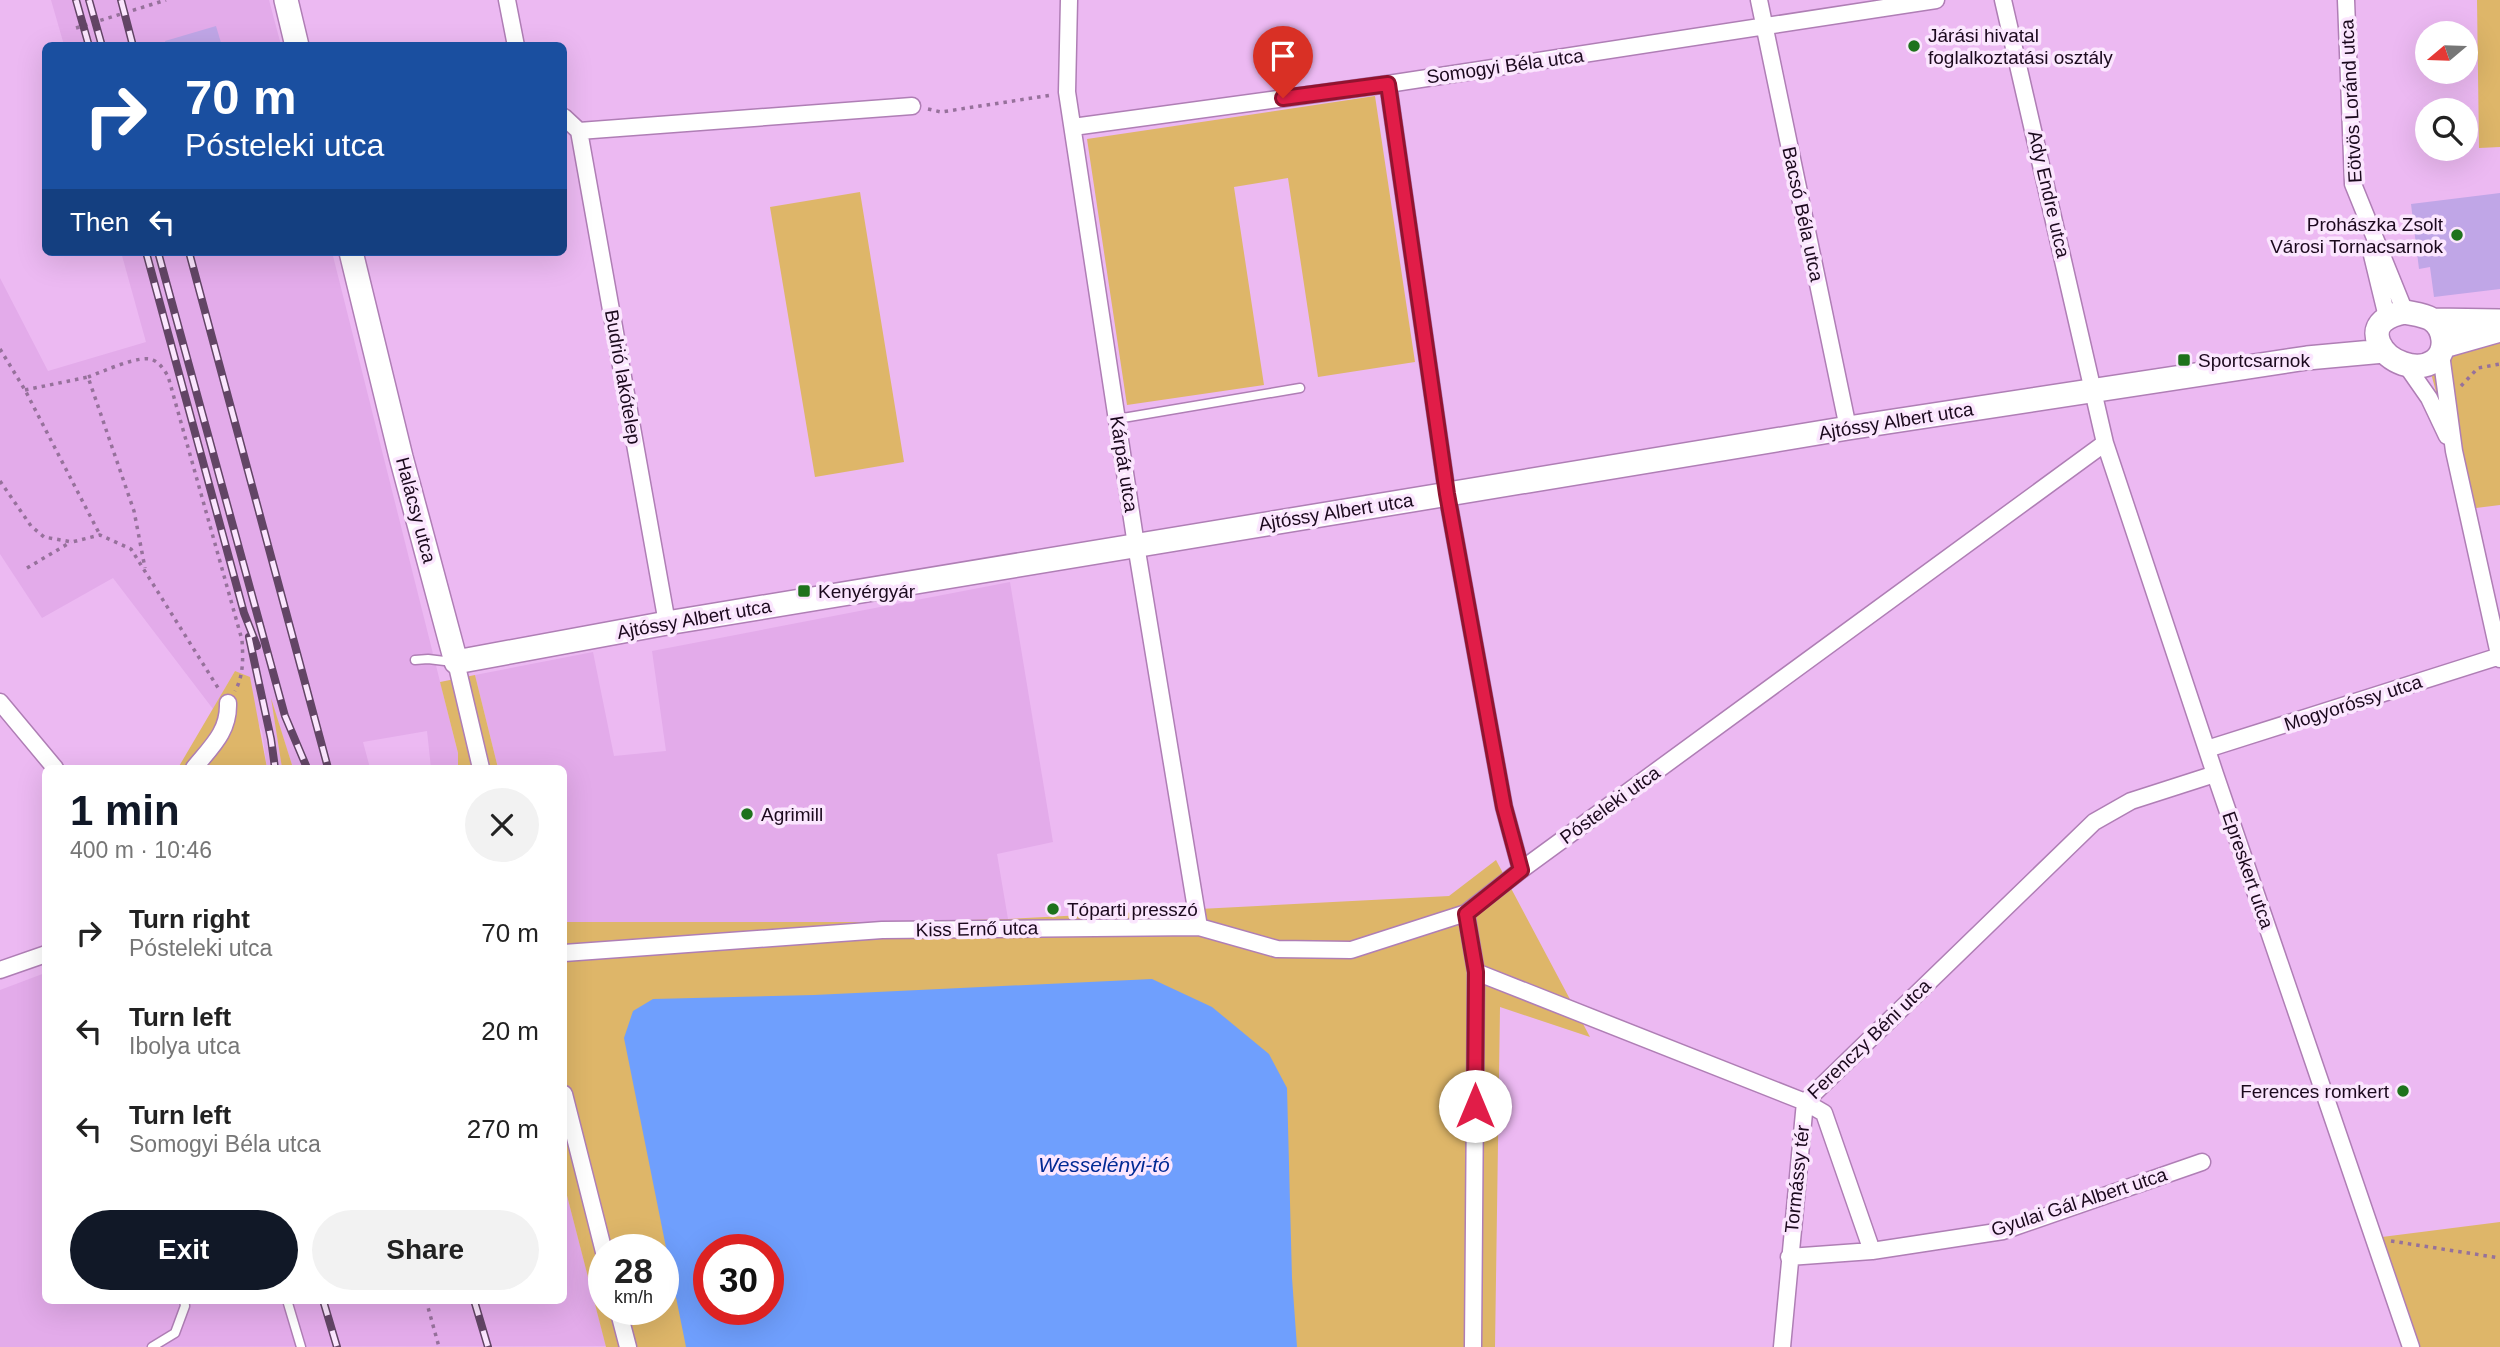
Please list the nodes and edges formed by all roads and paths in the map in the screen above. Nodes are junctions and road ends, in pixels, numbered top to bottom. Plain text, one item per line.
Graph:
1 (166, 0) edge
2 (286, 0) edge
3 (507, 0) edge
4 (1069, 0) edge
5 (1759, 0) edge
6 (1936, 0) edge
7 (2003, 0) edge
8 (2346, 0) edge
9 (76, 28) dead end
10 (1765, 28) junction
11 (296, 42) edge
12 (515, 42) edge
13 (1388, 84) junction
14 (1068, 92) junction
15 (912, 106) joint
16 (567, 120) edge
17 (1073, 127) junction
18 (579, 131) junction
19 (352, 256) edge
20 (2433, 320) junction
21 (2500, 321) edge
22 (2388, 328) junction
23 (2500, 330) edge
24 (0, 349) edge
25 (2442, 350) junction
26 (2500, 364) edge
27 (2406, 365) junction
28 (88, 377) junction
29 (1300, 387) dead end
30 (2094, 389) junction
31 (25, 390) junction
32 (2446, 393) junction
33 (1117, 419) junction
34 (1848, 428) junction
35 (2105, 443) junction
36 (2454, 451) junction
37 (0, 481) edge
38 (1447, 494) junction
39 (100, 535) junction
40 (72, 542) junction
41 (1136, 545) junction
42 (27, 568) dead end
43 (146, 570) junction
44 (667, 623) junction
45 (2500, 657) edge
46 (415, 660) dead end
47 (456, 662) junction
48 (0, 702) edge
49 (228, 703) junction
50 (2207, 749) junction
51 (52, 765) edge
52 (196, 765) edge
53 (480, 765) edge
54 (2215, 774) junction
55 (1521, 870) junction
56 (1466, 914) junction
57 (1199, 927) junction
58 (567, 953) edge
59 (42, 955) edge
60 (0, 970) edge
61 (1476, 972) junction
62 (1805, 1102) junction
63 (567, 1106) edge
64 (2202, 1162) dead end
65 (599, 1234) edge
66 (2374, 1238) junction
67 (1872, 1251) junction
68 (1789, 1257) junction
69 (2500, 1258) edge
70 (185, 1304) edge
71 (288, 1304) edge
72 (427, 1304) edge
73 (622, 1325) edge
74 (152, 1347) edge
75 (301, 1347) edge
76 (439, 1347) edge
77 (628, 1347) edge
78 (1473, 1347) edge
79 (1782, 1347) edge
80 (2411, 1347) edge

1 - 9 path
2 - 11 main road
3 - 12 street
4 - 14 street, Kárpát utca
5 - 10 street, Bacsó Béla utca
6 - 10 street, Somogyi Béla utca
7 - 30 street, Ady Endre utca
8 - 22 street, Eötvös Loránd utca
10 - 13 street, Somogyi Béla utca
10 - 34 street, Bacsó Béla utca
13 - 17 street, Somogyi Béla utca
13 - 38 street
14 - 15 path
14 - 17 street, Kárpát utca
15 - 18 street
16 - 18 street
17 - 33 street, Kárpát utca
18 - 44 street, Budrió lakótelep
19 - 47 main road, Halácsy utca
20 - 21 main road
20 - 22 main road
20 - 25 main road
22 - 27 main road
22 - 30 main road, Ajtóssy Albert utca
23 - 25 main road
24 - 31 path
25 - 27 main road
25 - 32 street
26 - 32 path
27 - 36 street
28 - 31 path
28 - 43 path
28 - 49 path
29 - 33 lane
30 - 34 main road, Ajtóssy Albert utca
30 - 35 street, Epreskert utca
31 - 39 path
32 - 36 street
33 - 41 street, Kárpát utca
34 - 38 main road, Ajtóssy Albert utca
35 - 50 street, Epreskert utca
35 - 55 street, Pósteleki utca
36 - 45 street
37 - 40 path
38 - 41 main road, Ajtóssy Albert utca
38 - 55 street
39 - 40 path
39 - 43 path
40 - 42 path
41 - 44 main road, Ajtóssy Albert utca
41 - 57 street, Kárpát utca
43 - 49 path
44 - 47 main road, Ajtóssy Albert utca
45 - 50 street, Mogyoróssy utca
46 - 47 lane
47 - 53 street, Halácsy utca
48 - 51 street
49 - 52 street
50 - 54 street, Epreskert utca
54 - 62 street, Ferenczy Béni utca
54 - 66 street, Epreskert utca
55 - 56 street, Pósteleki utca
56 - 57 street, Kiss Ernő utca
56 - 61 street
57 - 58 street, Kiss Ernő utca
59 - 60 street
61 - 62 street, Ferenczy Béni utca
61 - 78 street
62 - 67 street, Tormássy tér
62 - 68 street, Tormássy tér
63 - 65 street
64 - 67 street, Gyulai Gál Albert utca
66 - 69 path
66 - 80 street, Epreskert utca
67 - 68 street, Gyulai Gál Albert utca
68 - 79 street, Tormássy tér
70 - 74 lane
71 - 75 lane
72 - 76 path
73 - 77 street

